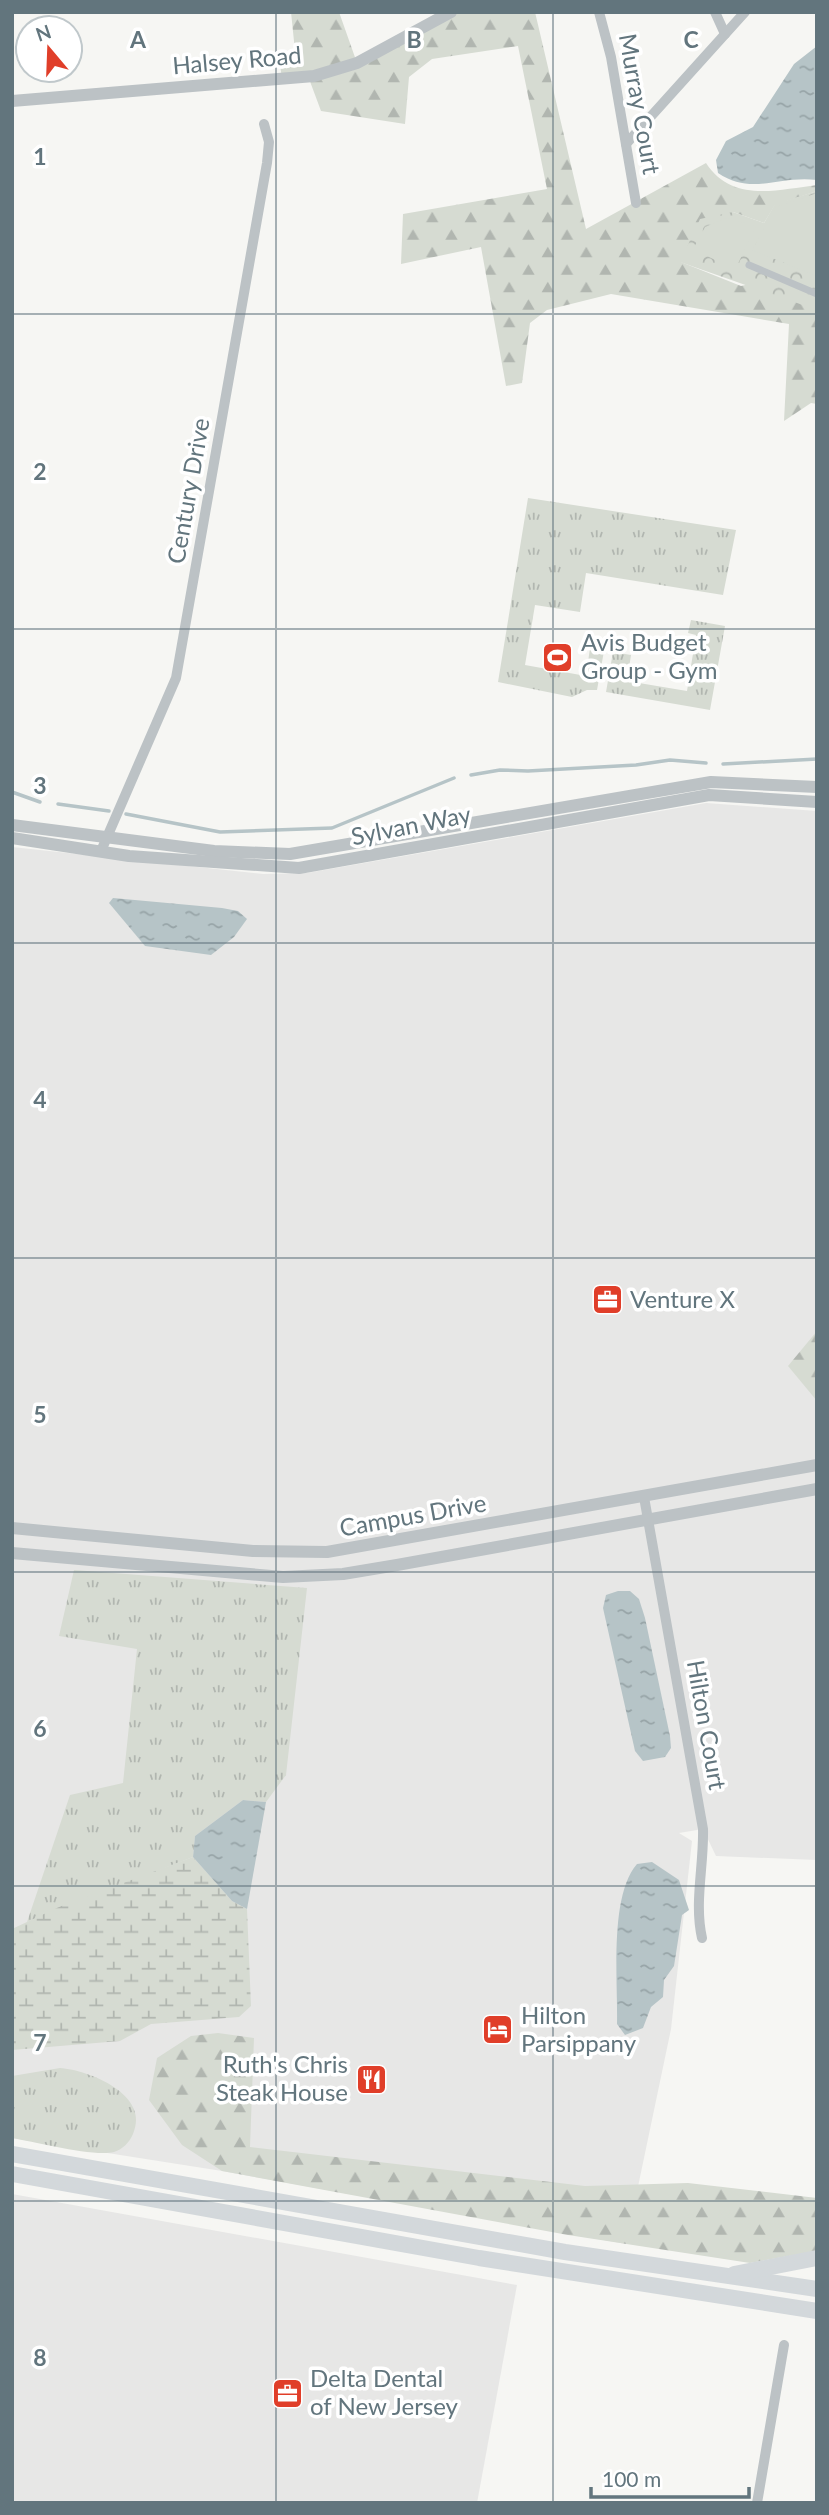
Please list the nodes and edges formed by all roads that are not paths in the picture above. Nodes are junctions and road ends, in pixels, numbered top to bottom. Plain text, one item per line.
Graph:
1 (451, 12) edge
2 (599, 12) edge
3 (715, 12) edge
4 (745, 12) edge
5 (726, 34) junction
6 (12, 101) edge
7 (264, 124) dead end
8 (626, 144) junction
9 (636, 203) dead end
10 (749, 265) dead end
11 (817, 294) edge
12 (817, 787) edge
13 (817, 802) edge
14 (12, 825) edge
15 (12, 838) edge
16 (107, 838) junction
17 (101, 851) junction
18 (817, 1465) edge
19 (817, 1489) edge
20 (644, 1497) junction
21 (648, 1520) junction
22 (12, 1528) edge
23 (12, 1553) edge
24 (702, 1938) dead end
25 (12, 2154) edge
26 (12, 2174) edge
27 (817, 2258) edge
28 (726, 2277) junction
29 (817, 2289) edge
30 (809, 2309) edge
31 (817, 2320) edge
32 (784, 2345) dead end
33 (757, 2503) edge

1 - 6 street, Halsey Road
2 - 8 street, Murray Court
3 - 5 street
4 - 5 street
5 - 8 street
7 - 16 street, Century Drive
8 - 9 street, Murray Court
10 - 11 street
12 - 16 street, Sylvan Way
13 - 17 street, Sylvan Way
14 - 16 street, Sylvan Way
15 - 17 street, Sylvan Way
16 - 17 street, Century Drive
18 - 20 street, Campus Drive
19 - 21 street, Campus Drive
20 - 21 street, Hilton Court
20 - 22 street, Campus Drive
21 - 23 street, Campus Drive
21 - 24 street, Hilton Court
25 - 28 highway
26 - 30 highway
27 - 28 highway
28 - 29 highway
30 - 31 highway
32 - 33 street

